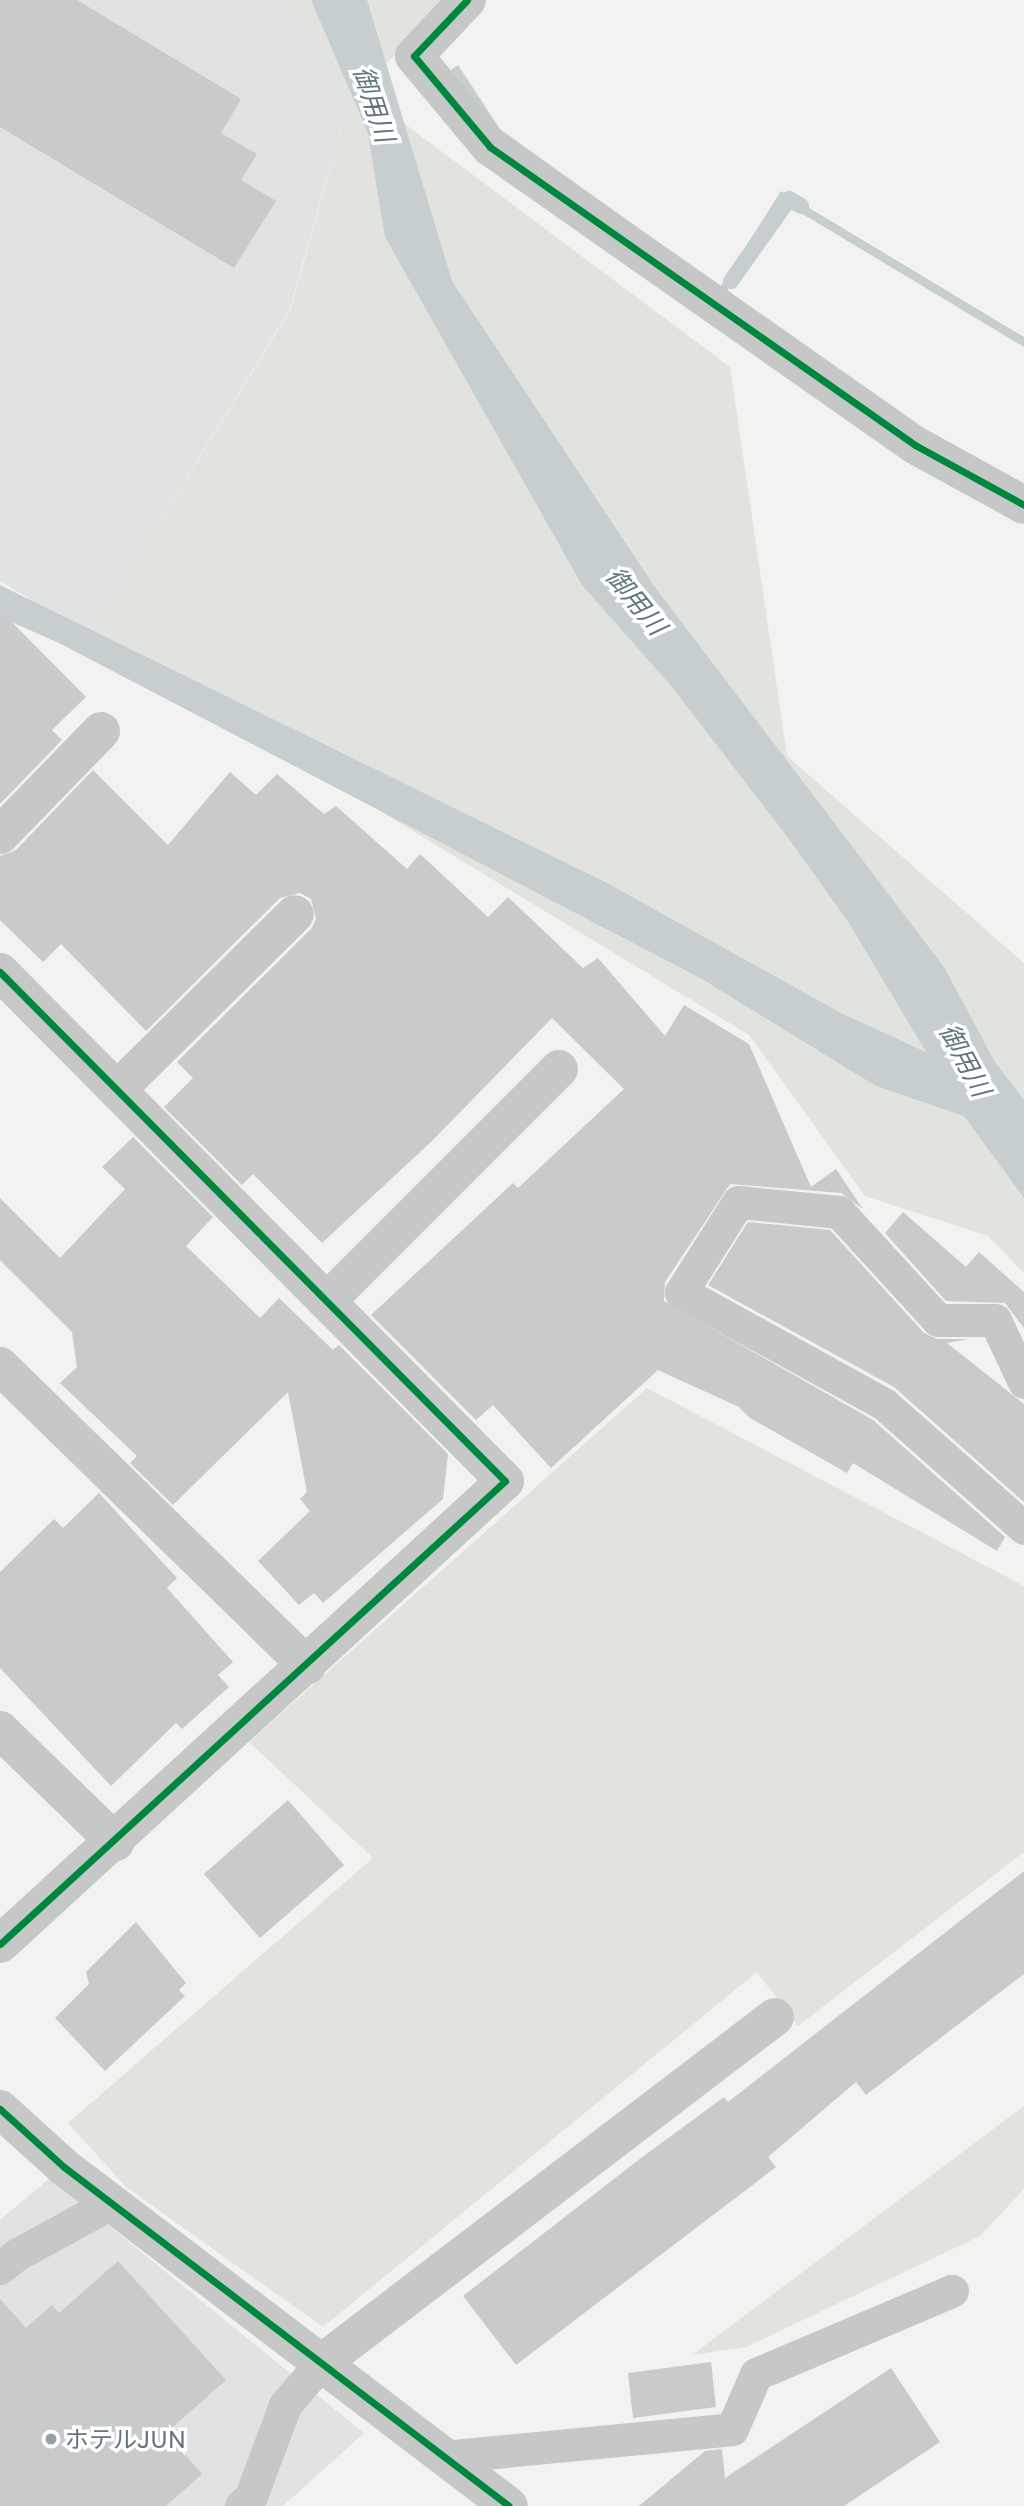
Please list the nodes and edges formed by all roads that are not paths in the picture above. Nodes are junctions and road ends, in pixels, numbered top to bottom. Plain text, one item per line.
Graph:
1 (467, 0) edge
2 (1024, 505) edge
3 (101, 732) dead end
4 (0, 835) edge
5 (295, 914) dead end
6 (0, 972) edge
7 (559, 1069) dead end
8 (117, 1090) junction
9 (327, 1301) junction
10 (0, 1366) edge
11 (1024, 1382) edge
12 (1024, 1528) edge
13 (307, 1666) junction
14 (0, 1730) edge
15 (115, 1842) junction
16 (0, 1944) edge
17 (775, 2017) dead end
18 (0, 2109) edge
19 (111, 2203) junction
20 (0, 2268) edge
21 (952, 2291) dead end
22 (320, 2364) junction
23 (443, 2457) junction
24 (241, 2506) edge
25 (509, 2506) edge

1 - 2 street
3 - 4 street
5 - 8 street
6 - 8 street
7 - 9 street
8 - 9 street
9 - 13 street
10 - 13 street
11 - 12 lane
13 - 15 street
14 - 15 street
15 - 16 street
17 - 22 street
18 - 19 street
19 - 20 lane
19 - 22 street
21 - 23 lane
22 - 23 street
22 - 24 lane
23 - 25 street

